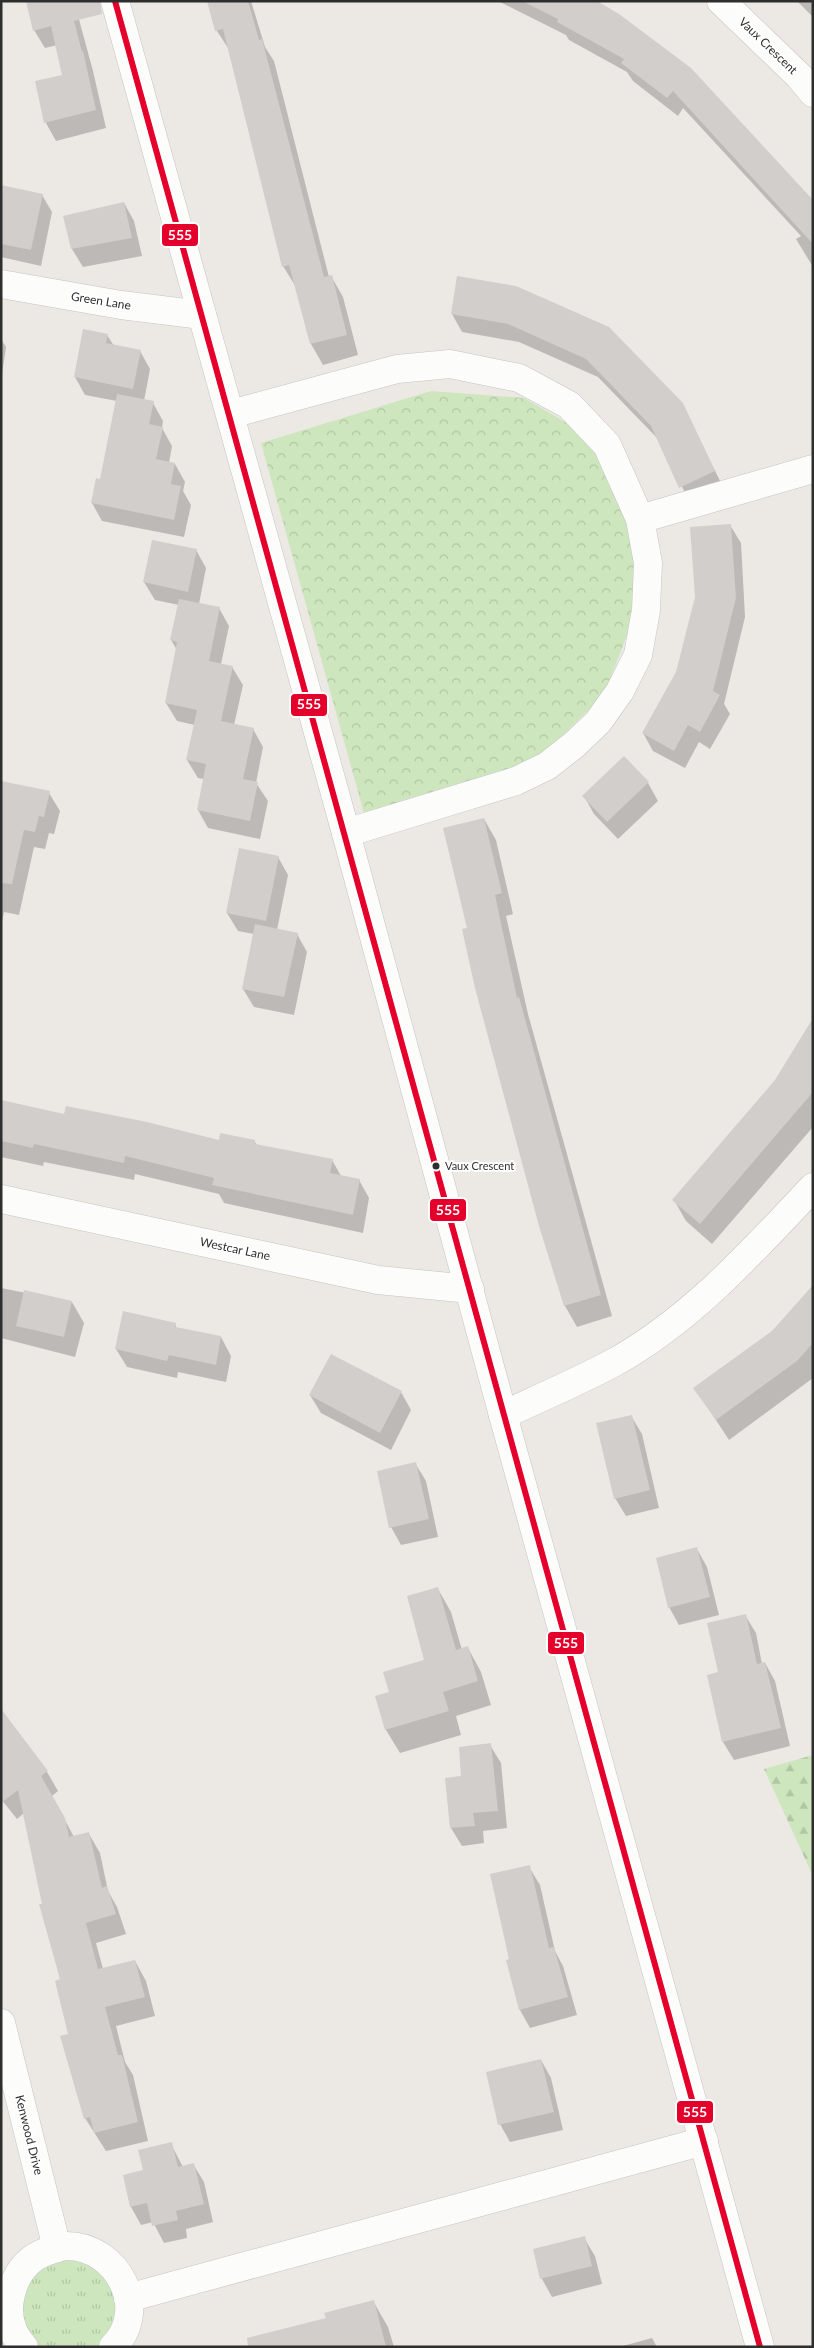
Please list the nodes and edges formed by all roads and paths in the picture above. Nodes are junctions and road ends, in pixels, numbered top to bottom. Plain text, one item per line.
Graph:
1 (115, 1) edge
2 (721, 1) edge
3 (813, 93) edge
4 (1, 284) edge
5 (202, 315) junction
6 (231, 414) junction
7 (813, 469) edge
8 (640, 518) junction
9 (346, 834) junction
10 (813, 1187) edge
11 (1, 1199) edge
12 (470, 1289) junction
13 (502, 1415) junction
14 (1, 2023) edge
15 (704, 2141) junction
16 (57, 2248) junction
17 (128, 2298) junction
18 (5, 2316) edge
19 (24, 2347) edge
20 (113, 2347) edge
21 (760, 2347) edge

1 - 5 street
2 - 3 street, Vaux Crescent
4 - 5 street, Green Lane
5 - 6 street
6 - 8 street
6 - 9 street
7 - 8 street
8 - 9 street
9 - 12 street
10 - 13 street
11 - 12 street, Westcar Lane
12 - 13 street
13 - 15 street
14 - 16 street, Kenwood Drive
15 - 17 street
15 - 21 street
16 - 17 street
16 - 18 street
17 - 20 street
18 - 19 street

